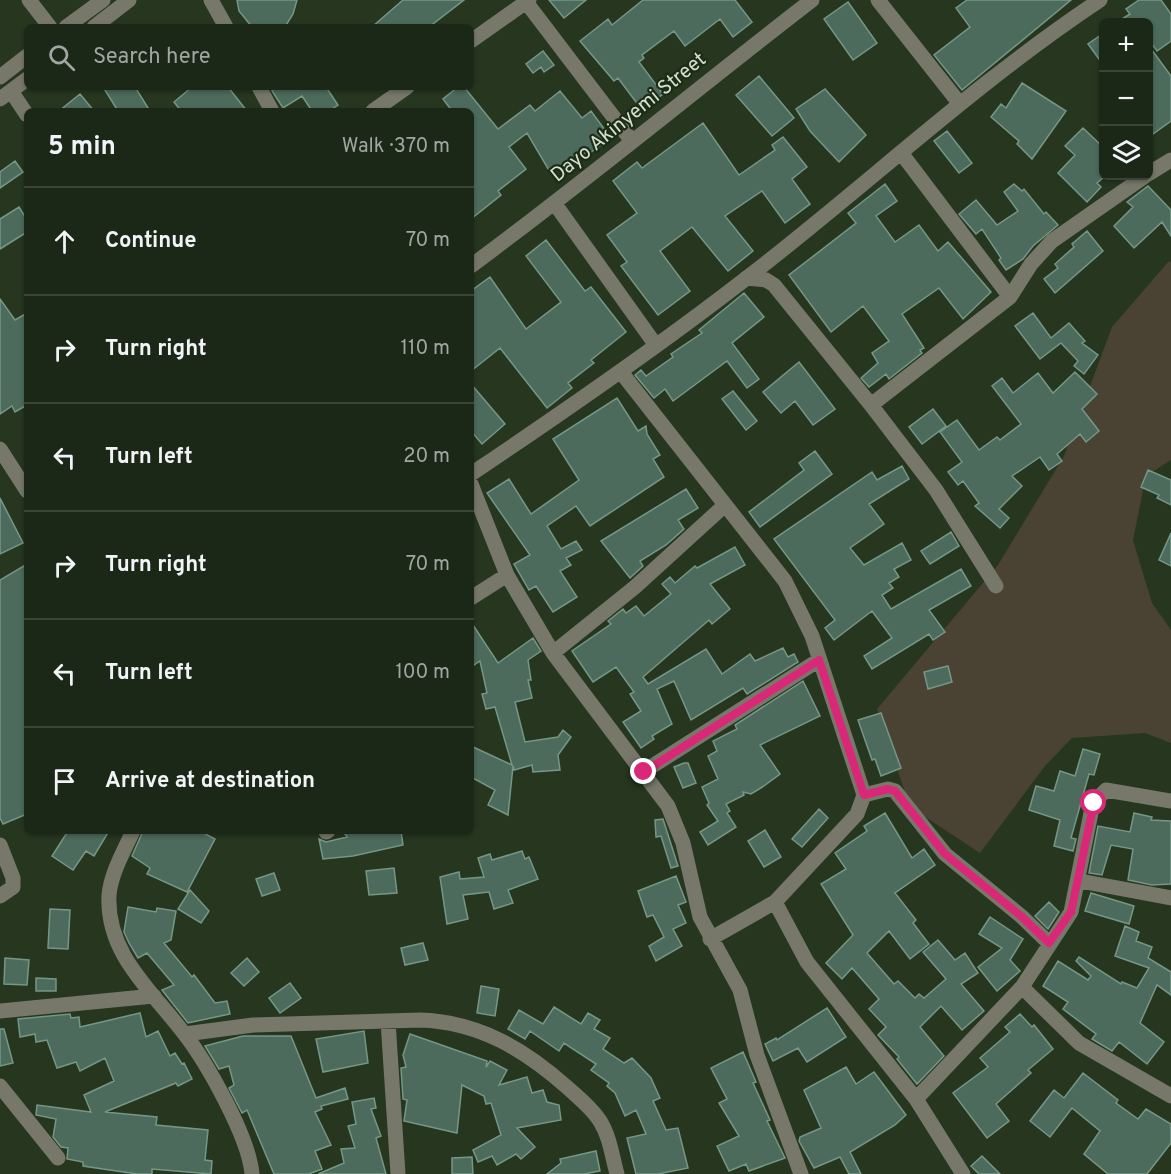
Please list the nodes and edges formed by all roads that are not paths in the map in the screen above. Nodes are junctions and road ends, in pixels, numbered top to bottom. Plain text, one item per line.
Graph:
1 (29, 0) edge
2 (103, 0) edge
3 (129, 0) edge
4 (211, 0) edge
5 (812, 0) edge
6 (878, 0) edge
7 (1100, 0) edge
8 (528, 1) edge
9 (48, 24) edge
10 (70, 24) edge
11 (98, 24) edge
12 (224, 24) edge
13 (474, 39) edge
14 (24, 58) edge
15 (0, 77) edge
16 (24, 81) edge
17 (261, 90) edge
18 (402, 90) edge
19 (6, 95) edge
20 (960, 104) junction
21 (270, 108) edge
22 (377, 108) edge
23 (24, 112) edge
24 (631, 140) junction
25 (902, 154) junction
26 (1171, 160) edge
27 (1153, 171) edge
28 (1140, 180) edge
29 (555, 204) junction
30 (474, 264) edge
31 (746, 278) junction
32 (1010, 297) junction
33 (655, 344) junction
34 (621, 372) junction
35 (871, 405) junction
36 (0, 449) edge
37 (474, 472) edge
38 (24, 486) edge
39 (474, 492) edge
40 (725, 506) junction
41 (507, 575) junction
42 (996, 586) dead end
43 (474, 596) edge
44 (553, 653) junction
45 (819, 660) junction
46 (644, 772) junction
47 (864, 795) junction
48 (1171, 801) edge
49 (132, 834) edge
50 (0, 844) edge
51 (1080, 881) junction
52 (0, 896) edge
53 (1171, 898) edge
54 (775, 902) junction
55 (710, 939) junction
56 (1049, 943) junction
57 (1022, 987) junction
58 (154, 996) junction
59 (0, 1011) edge
60 (388, 1021) junction
61 (184, 1034) junction
62 (0, 1086) edge
63 (1171, 1096) edge
64 (916, 1100) junction
65 (58, 1158) dead end
66 (252, 1174) edge
67 (398, 1174) edge
68 (617, 1174) edge
69 (801, 1174) edge
70 (963, 1174) edge

1 - 9 street
2 - 10 street
3 - 11 street
4 - 12 street
5 - 24 street, Dayo Akinyemi Street
6 - 20 street
7 - 20 street
8 - 13 street
8 - 24 street
14 - 15 street
16 - 19 street
17 - 21 street
18 - 22 street
19 - 23 street
20 - 25 street
24 - 29 street, Dayo Akinyemi Street
25 - 31 street
25 - 32 street
26 - 27 street
28 - 32 street
29 - 30 street, Dayo Akinyemi Street
29 - 33 street
31 - 33 street
31 - 35 street
32 - 35 street
33 - 34 street
34 - 37 street
34 - 40 street
35 - 42 street
36 - 38 street
39 - 41 street
40 - 44 street
40 - 45 street
41 - 43 street
41 - 44 street
44 - 46 street
45 - 46 street
45 - 47 street
46 - 55 street
47 - 54 street
47 - 56 street
48 - 51 street
49 - 58 street
50 - 52 street
51 - 53 street
51 - 56 street
54 - 55 street
54 - 64 street
55 - 69 street
56 - 57 street
57 - 63 street
57 - 64 street
58 - 59 street
58 - 61 street
60 - 61 street
60 - 67 street
60 - 68 street
61 - 66 street
62 - 65 street
64 - 70 street

